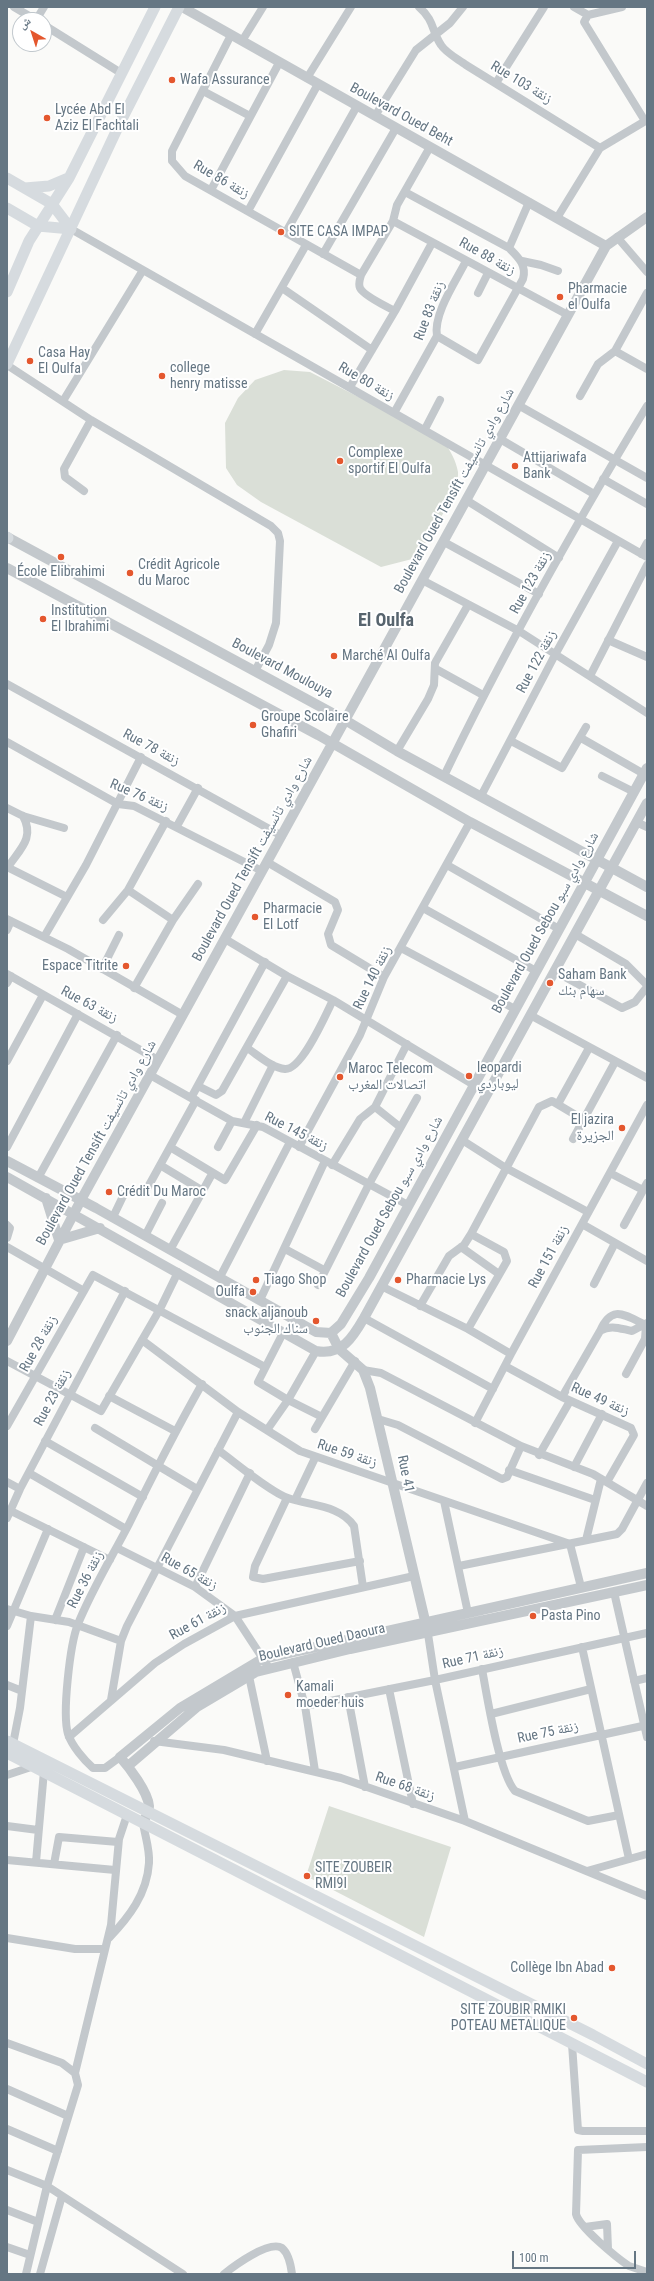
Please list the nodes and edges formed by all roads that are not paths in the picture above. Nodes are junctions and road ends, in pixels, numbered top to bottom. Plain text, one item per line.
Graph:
1 (155, 7) edge
2 (179, 7) edge
3 (182, 7) edge
4 (264, 7) edge
5 (351, 7) edge
6 (418, 7) edge
7 (462, 7) edge
8 (544, 7) edge
9 (622, 7) edge
10 (578, 8) edge
11 (588, 15) junction
12 (52, 30) edge
13 (436, 34) junction
14 (231, 35) junction
15 (242, 42) junction
16 (279, 63) junction
17 (121, 73) junction
18 (307, 78) junction
19 (496, 83) junction
20 (318, 84) junction
21 (202, 91) junction
22 (357, 106) junction
23 (250, 116) junction
24 (375, 116) junction
25 (646, 120) edge
26 (396, 128) junction
27 (430, 147) junction
28 (600, 148) junction
29 (7, 178) edge
30 (69, 178) junction
31 (25, 188) junction
32 (211, 190) junction
33 (405, 192) junction
34 (529, 202) junction
35 (52, 204) junction
36 (7, 208) edge
37 (248, 211) junction
38 (647, 217) edge
39 (557, 218) junction
40 (393, 221) junction
41 (38, 226) junction
42 (71, 230) junction
43 (286, 232) junction
44 (617, 237) junction
45 (432, 243) junction
46 (306, 245) junction
47 (606, 246) junction
48 (509, 248) junction
49 (323, 254) junction
50 (466, 260) junction
51 (522, 261) junction
52 (143, 270) junction
53 (558, 271) dead end
54 (647, 272) edge
55 (488, 273) junction
56 (361, 276) junction
57 (282, 288) junction
58 (517, 289) junction
59 (7, 292) edge
60 (478, 293) dead end
61 (647, 293) edge
62 (395, 311) junction
63 (568, 315) junction
64 (255, 334) junction
65 (437, 336) junction
66 (372, 350) junction
67 (615, 351) junction
68 (7, 365) edge
69 (647, 369) edge
70 (350, 387) junction
71 (580, 396) dead end
72 (440, 400) dead end
73 (63, 401) junction
74 (518, 406) junction
75 (647, 406) edge
76 (394, 413) junction
77 (91, 420) junction
78 (425, 429) junction
79 (500, 439) junction
80 (615, 459) junction
81 (486, 465) junction
82 (647, 478) edge
83 (603, 479) junction
84 (84, 491) dead end
85 (594, 494) junction
86 (466, 500) junction
87 (647, 504) edge
88 (580, 519) junction
89 (7, 537) edge
90 (618, 541) junction
91 (444, 542) junction
92 (647, 544) edge
93 (644, 556) edge
94 (559, 558) junction
95 (647, 565) edge
96 (7, 568) edge
97 (422, 580) junction
98 (539, 594) junction
99 (468, 605) junction
100 (519, 631) junction
101 (608, 640) junction
102 (556, 653) junction
103 (647, 657) edge
104 (436, 669) junction
105 (255, 671) junction
106 (590, 676) junction
107 (7, 684) edge
108 (483, 695) junction
109 (647, 713) edge
110 (345, 720) junction
111 (586, 727) dead end
112 (581, 738) junction
113 (510, 741) junction
114 (7, 742) edge
115 (332, 744) junction
116 (397, 751) junction
117 (141, 757) junction
118 (645, 771) edge
119 (444, 776) junction
120 (602, 776) dead end
121 (198, 788) junction
122 (634, 792) junction
123 (481, 796) junction
124 (647, 802) edge
125 (118, 804) junction
126 (7, 808) edge
127 (23, 816) junction
128 (166, 821) junction
129 (470, 822) junction
130 (636, 822) junction
131 (177, 826) junction
132 (647, 827) edge
133 (64, 828) dead end
134 (282, 836) junction
135 (597, 859) junction
136 (447, 865) junction
137 (8, 867) edge
138 (265, 867) junction
139 (611, 867) junction
140 (585, 882) junction
141 (198, 884) dead end
142 (647, 887) edge
143 (600, 889) junction
144 (128, 890) junction
145 (67, 897) junction
146 (423, 908) junction
147 (647, 916) edge
148 (9, 920) edge
149 (103, 920) dead end
150 (173, 920) junction
151 (559, 929) junction
152 (7, 930) edge
153 (575, 934) junction
154 (119, 935) dead end
155 (44, 937) junction
156 (225, 939) junction
157 (401, 948) junction
158 (265, 962) junction
159 (102, 969) junction
160 (536, 971) junction
161 (554, 971) junction
162 (288, 976) junction
163 (384, 977) junction
164 (8, 978) edge
165 (647, 986) edge
166 (134, 988) junction
167 (43, 995) junction
168 (333, 1000) junction
169 (515, 1010) junction
170 (78, 1014) junction
171 (183, 1015) junction
172 (530, 1015) junction
173 (367, 1020) junction
174 (117, 1035) junction
175 (407, 1044) junction
176 (247, 1048) junction
177 (589, 1048) junction
178 (158, 1060) junction
179 (7, 1061) edge
180 (615, 1062) junction
181 (273, 1065) junction
182 (150, 1075) junction
183 (647, 1078) edge
184 (474, 1085) junction
185 (198, 1086) junction
186 (417, 1098) dead end
187 (193, 1099) junction
188 (558, 1104) junction
189 (647, 1105) edge
190 (375, 1107) junction
191 (584, 1120) junction
192 (232, 1121) junction
193 (244, 1123) junction
194 (257, 1125) junction
195 (400, 1127) junction
196 (573, 1139) dead end
197 (462, 1140) junction
198 (290, 1142) junction
199 (7, 1147) edge
200 (170, 1147) junction
201 (218, 1147) dead end
202 (299, 1147) junction
203 (7, 1161) edge
204 (329, 1163) junction
205 (160, 1165) junction
206 (506, 1168) junction
207 (610, 1173) junction
208 (212, 1174) junction
209 (7, 1177) edge
210 (38, 1178) junction
211 (369, 1184) junction
212 (645, 1186) edge
213 (148, 1187) dead end
214 (126, 1190) dead end
215 (203, 1191) junction
216 (46, 1198) junction
217 (81, 1200) junction
218 (162, 1203) dead end
219 (408, 1205) junction
220 (588, 1212) junction
221 (74, 1213) junction
222 (113, 1217) junction
223 (582, 1224) junction
224 (624, 1225) dead end
225 (8, 1227) edge
226 (100, 1228) junction
227 (471, 1234) junction
228 (145, 1236) junction
229 (7, 1238) edge
230 (59, 1240) junction
231 (615, 1243) junction
232 (7, 1247) edge
233 (461, 1247) junction
234 (285, 1249) junction
235 (170, 1250) junction
236 (647, 1261) edge
237 (45, 1268) junction
238 (324, 1270) junction
239 (178, 1272) junction
240 (499, 1274) junction
241 (220, 1277) junction
242 (594, 1284) dead end
243 (318, 1285) dead end
244 (382, 1286) junction
245 (84, 1290) junction
246 (125, 1291) junction
247 (260, 1300) junction
248 (420, 1306) junction
249 (160, 1309) junction
250 (364, 1318) junction
251 (647, 1324) edge
252 (468, 1329) junction
253 (600, 1331) junction
254 (283, 1332) junction
255 (331, 1334) junction
256 (142, 1340) junction
257 (7, 1341) edge
258 (339, 1349) junction
259 (316, 1351) junction
260 (511, 1354) junction
261 (7, 1361) edge
262 (355, 1362) junction
263 (505, 1366) junction
264 (265, 1367) junction
265 (363, 1370) junction
266 (626, 1374) dead end
267 (36, 1377) junction
268 (202, 1384) junction
269 (493, 1389) junction
270 (70, 1395) junction
271 (109, 1396) junction
272 (562, 1397) junction
273 (288, 1400) junction
274 (570, 1401) junction
275 (238, 1412) junction
276 (602, 1414) junction
277 (322, 1416) junction
278 (378, 1419) junction
279 (475, 1423) junction
280 (7, 1426) edge
281 (95, 1428) dead end
282 (315, 1429) dead end
283 (267, 1430) junction
284 (175, 1431) junction
285 (45, 1442) junction
286 (521, 1446) junction
287 (218, 1450) junction
288 (539, 1455) junction
289 (315, 1458) junction
290 (158, 1466) junction
291 (574, 1467) junction
292 (510, 1470) junction
293 (29, 1473) junction
294 (250, 1473) junction
295 (604, 1481) junction
296 (7, 1482) edge
297 (392, 1482) junction
298 (647, 1484) edge
299 (20, 1489) junction
300 (198, 1489) junction
301 (142, 1497) junction
302 (291, 1499) junction
303 (595, 1500) junction
304 (444, 1501) junction
305 (638, 1501) junction
306 (647, 1506) edge
307 (9, 1514) edge
308 (48, 1529) junction
309 (126, 1529) junction
310 (586, 1540) junction
311 (570, 1544) junction
312 (84, 1547) junction
313 (117, 1548) junction
314 (110, 1560) junction
315 (360, 1561) junction
316 (459, 1566) junction
317 (157, 1569) junction
318 (647, 1573) edge
319 (414, 1576) junction
320 (647, 1585) edge
321 (195, 1587) junction
322 (363, 1587) junction
323 (581, 1587) junction
324 (614, 1592) junction
325 (11, 1610) edge
326 (468, 1613) junction
327 (31, 1616) junction
328 (235, 1616) junction
329 (56, 1620) junction
330 (425, 1622) junction
331 (78, 1625) junction
332 (7, 1626) edge
333 (647, 1633) edge
334 (428, 1634) junction
335 (624, 1638) junction
336 (121, 1641) junction
337 (582, 1647) junction
338 (262, 1659) junction
339 (294, 1662) junction
340 (269, 1668) junction
341 (482, 1669) junction
342 (249, 1676) junction
343 (647, 1678) edge
344 (435, 1680) junction
345 (634, 1681) junction
346 (7, 1685) edge
347 (389, 1689) junction
348 (591, 1689) junction
349 (22, 1691) junction
350 (348, 1697) junction
351 (111, 1700) junction
352 (305, 1706) junction
353 (491, 1714) junction
354 (646, 1726) edge
355 (601, 1735) junction
356 (145, 1736) junction
357 (69, 1737) junction
358 (647, 1737) edge
359 (156, 1742) junction
360 (9, 1746) edge
361 (501, 1756) junction
362 (120, 1758) junction
363 (267, 1761) junction
364 (34, 1766) junction
365 (128, 1766) junction
366 (455, 1767) junction
367 (44, 1771) junction
368 (315, 1771) junction
369 (7, 1775) edge
370 (364, 1787) junction
371 (414, 1804) junction
372 (148, 1812) junction
373 (128, 1815) junction
374 (619, 1815) junction
375 (465, 1821) junction
376 (143, 1823) junction
377 (7, 1826) edge
378 (38, 1830) junction
379 (118, 1842) junction
380 (647, 1854) edge
381 (629, 1859) junction
382 (7, 1860) edge
383 (36, 1862) junction
384 (54, 1864) junction
385 (115, 1870) junction
386 (587, 1871) junction
387 (647, 1896) edge
388 (7, 1938) edge
389 (108, 1938) junction
390 (104, 1949) junction
391 (7, 2043) edge
392 (572, 2044) junction
393 (647, 2064) edge
394 (75, 2073) junction
395 (647, 2082) edge
396 (7, 2089) edge
397 (68, 2116) junction
398 (7, 2129) edge
399 (647, 2132) edge
400 (647, 2147) edge
401 (58, 2151) junction
402 (7, 2170) edge
403 (47, 2186) junction
404 (62, 2196) junction
405 (7, 2210) edge
406 (38, 2222) junction
407 (585, 2227) junction
408 (7, 2247) edge
409 (608, 2249) junction
410 (30, 2255) junction
411 (647, 2272) edge
412 (26, 2274) edge
413 (40, 2274) edge
414 (183, 2274) edge
415 (224, 2274) edge
416 (292, 2274) edge

1 - 17 main road
2 - 42 main road
3 - 14 street, Boulevard Oued Beht
4 - 15 street
5 - 18 street
6 - 13 street, Rue 103 زنقة
7 - 13 street
8 - 19 street
9 - 11 street
10 - 11 street
11 - 25 street
12 - 17 street
13 - 19 street, Rue 103 زنقة
13 - 24 street
14 - 15 street, Boulevard Oued Beht
14 - 21 street, Rue 86 زنقة
15 - 16 street, Boulevard Oued Beht
16 - 18 street, Boulevard Oued Beht
16 - 23 street
17 - 30 main road
18 - 20 street, Boulevard Oued Beht
19 - 28 street, Rue 103 زنقة
20 - 22 street, Boulevard Oued Beht
20 - 37 street
21 - 23 street
21 - 32 street, Rue 86 زنقة
22 - 24 street, Boulevard Oued Beht
22 - 43 street
23 - 32 street
24 - 26 street, Boulevard Oued Beht
25 - 28 street
26 - 27 street, Boulevard Oued Beht
26 - 49 street
27 - 33 street
27 - 34 street, Boulevard Oued Beht
28 - 39 street
29 - 31 main road
30 - 31 main road
30 - 35 main road
31 - 35 main road
32 - 37 street, Rue 86 زنقة
33 - 40 street
33 - 48 street
34 - 39 street, Boulevard Oued Beht
34 - 48 street
35 - 41 main road
35 - 42 main road
36 - 41 main road
37 - 43 street, Rue 86 زنقة
38 - 44 street, Boulevard Oued Tensift شارع وادي تانسيفت
39 - 47 street, Boulevard Oued Beht
40 - 45 street, Rue 88 زنقة
40 - 56 street
41 - 42 main road
41 - 59 main road
42 - 52 street, Rue 80 زنقة
42 - 68 main road
43 - 46 street, Rue 86 زنقة
44 - 47 street, Boulevard Oued Tensift شارع وادي تانسيفت
44 - 54 street
45 - 50 street, Rue 88 زنقة
45 - 62 street
46 - 49 street, Rue 86 زنقة
46 - 57 street
47 - 63 street, Boulevard Oued Tensift شارع وادي تانسيفت
48 - 51 street
49 - 56 street, Rue 86 زنقة
50 - 55 street, Rue 88 زنقة
50 - 65 street, Rue 83 زنقة
51 - 53 street
51 - 58 street
52 - 64 street, Rue 80 زنقة
52 - 73 street
55 - 58 street, Rue 88 زنقة
55 - 60 street
56 - 62 street
57 - 64 street
57 - 66 street
58 - 63 street, Rue 88 زنقة
58 - 65 street
61 - 67 street
62 - 66 street
63 - 74 street, Boulevard Oued Tensift شارع وادي تانسيفت
64 - 70 street, Rue 80 زنقة
65 - 76 street, Rue 83 زنقة
66 - 70 street
67 - 69 street
67 - 71 street
68 - 73 street
70 - 76 street, Rue 80 زنقة
72 - 78 street
73 - 77 street
74 - 79 street, Boulevard Oued Tensift شارع وادي تانسيفت
74 - 80 street
75 - 80 street, Rue 123 زنقة
76 - 78 street, Rue 80 زنقة
77 - 84 street
77 - 105 street
78 - 81 street, Rue 80 زنقة
79 - 81 street, Boulevard Oued Tensift شارع وادي تانسيفت
79 - 85 street
80 - 82 street
80 - 83 street, Rue 123 زنقة
81 - 86 street, Boulevard Oued Tensift شارع وادي تانسيفت
81 - 88 street, Rue 80 زنقة
83 - 85 street, Rue 123 زنقة
83 - 87 street
85 - 88 street, Rue 123 زنقة
86 - 91 street, Boulevard Oued Tensift شارع وادي تانسيفت
86 - 94 street
88 - 90 street, Rue 80 زنقة
88 - 94 street, Rue 123 زنقة
89 - 105 street, Boulevard Moulouya
90 - 93 street, Rue 80 زنقة
90 - 102 street, Rue 122 زنقة
91 - 97 street, Boulevard Oued Tensift شارع وادي تانسيفت
91 - 98 street
92 - 93 street
94 - 98 street, Rue 123 زنقة
95 - 101 street
96 - 115 street
97 - 99 street
97 - 110 street, Boulevard Oued Tensift شارع وادي تانسيفت
98 - 100 street, Rue 123 زنقة
99 - 100 street
99 - 104 street
100 - 102 street
100 - 108 street, Rue 123 زنقة
101 - 103 street
101 - 106 street
102 - 106 street
102 - 113 street, Rue 122 زنقة
104 - 108 street
104 - 116 street
105 - 110 street, Boulevard Moulouya
106 - 109 street
107 - 117 street, Rue 78 زنقة
108 - 119 street, Rue 123 زنقة
110 - 115 street, Boulevard Oued Tensift شارع وادي تانسيفت
110 - 116 street, Boulevard Moulouya
111 - 112 street
112 - 113 street
112 - 118 street
113 - 123 street, Rue 122 زنقة
114 - 125 street, Rue 76 زنقة
115 - 129 street
115 - 134 street, Boulevard Oued Tensift شارع وادي تانسيفت
116 - 119 street, Boulevard Moulouya
117 - 121 street, Rue 78 زنقة
117 - 125 street
118 - 122 street, Boulevard Oued Sebou شارع وادي سبو
119 - 123 street, Boulevard Moulouya
120 - 122 street
121 - 131 street
121 - 134 street, Rue 78 زنقة
122 - 135 street, Boulevard Oued Sebou شارع وادي سبو
123 - 135 street, Boulevard Moulouya
124 - 130 street
125 - 128 street, Rue 76 زنقة
125 - 145 street
126 - 127 street
127 - 133 street
127 - 137 street
128 - 131 street, Rue 76 زنقة
128 - 144 street
129 - 136 street, Rue 140 زنقة
129 - 140 street
130 - 132 street
130 - 139 street
131 - 138 street, Rue 76 زنقة
134 - 138 street, Boulevard Oued Tensift شارع وادي تانسيفت
135 - 139 street, Boulevard Moulouya
135 - 140 street, Boulevard Oued Sebou شارع وادي سبو
136 - 146 street, Rue 140 زنقة
136 - 151 street
137 - 145 street
138 - 156 street, Boulevard Oued Tensift شارع وادي تانسيفت
138 - 163 street, Rue 76 زنقة
139 - 142 street, Boulevard Moulouya
139 - 143 street
140 - 143 street
140 - 151 street, Boulevard Oued Sebou شارع وادي سبو
141 - 150 street
143 - 147 street
143 - 153 street
144 - 149 street
144 - 150 street
145 - 155 street
146 - 157 street, Rue 140 زنقة
146 - 160 street
148 - 152 street
148 - 155 street
150 - 166 street
151 - 160 street, Boulevard Oued Sebou شارع وادي سبو
153 - 161 street
153 - 165 street
154 - 159 street
155 - 159 street
156 - 158 street
156 - 171 street, Boulevard Oued Tensift شارع وادي تانسيفت
157 - 163 street, Rue 140 زنقة
157 - 169 street
158 - 162 street
158 - 185 street
159 - 166 street
160 - 169 street, Boulevard Oued Sebou شارع وادي سبو
161 - 165 street
161 - 172 street
162 - 168 street
162 - 176 street
163 - 173 street, Rue 140 زنقة
164 - 167 street, Rue 63 زنقة
166 - 171 street
167 - 170 street, Rue 63 زنقة
167 - 179 street
168 - 173 street
168 - 181 street
169 - 184 street, Boulevard Oued Sebou شارع وادي سبو
170 - 174 street, Rue 63 زنقة
170 - 199 street
171 - 178 street, Boulevard Oued Tensift شارع وادي تانسيفت
172 - 177 street
172 - 197 street
173 - 175 street
173 - 202 street, Rue 140 زنقة
174 - 178 street, Rue 63 زنقة
174 - 210 street
175 - 184 street
175 - 190 street
176 - 181 street
176 - 185 street
177 - 180 street
177 - 188 street
178 - 182 street, Boulevard Oued Tensift شارع وادي تانسيفت
180 - 183 street
180 - 191 street
181 - 193 street
182 - 187 street, Rue 145 زنقة
182 - 217 street, Boulevard Oued Tensift شارع وادي تانسيفت
184 - 219 street, Boulevard Oued Sebou شارع وادي سبو
185 - 187 street
186 - 195 street
187 - 192 street, Rue 145 زنقة
187 - 200 street
188 - 191 street
188 - 206 street
189 - 207 street, Rue 151 زنقة
190 - 195 street
190 - 204 street
191 - 196 street
192 - 193 street, Rue 145 زنقة
192 - 201 street
193 - 194 street, Rue 145 زنقة
194 - 198 street, Rue 145 زنقة
194 - 208 street
195 - 211 street
197 - 206 street
197 - 244 street
198 - 202 street, Rue 145 زنقة
198 - 241 street
200 - 205 street
200 - 208 street
202 - 204 street, Rue 145 زنقة
203 - 210 street
204 - 211 street, Rue 145 زنقة
204 - 234 street
205 - 213 street
205 - 215 street
206 - 220 street
206 - 227 street
207 - 212 street
207 - 220 street, Rue 151 زنقة
208 - 215 street
209 - 216 street
210 - 217 street
211 - 219 street, Rue 145 زنقة
211 - 238 street
212 - 224 street
214 - 222 street
215 - 235 street
216 - 221 street
216 - 230 street
217 - 221 street, Boulevard Oued Tensift شارع وادي تانسيفت
217 - 222 street
218 - 228 street
219 - 255 street, Boulevard Oued Sebou شارع وادي سبو
220 - 223 street, Rue 151 زنقة
221 - 226 street
221 - 230 street, Boulevard Oued Tensift شارع وادي تانسيفت
222 - 228 street
223 - 231 street
223 - 260 street, Rue 151 زنقة
225 - 229 street
226 - 230 street
226 - 239 street
227 - 233 street
227 - 240 street
228 - 235 street
230 - 237 street, Boulevard Oued Tensift شارع وادي تانسيفت
231 - 236 street
231 - 242 street
232 - 237 street
233 - 240 street
233 - 248 street
234 - 238 street
234 - 247 street
235 - 241 street
237 - 245 street
237 - 257 street, Boulevard Oued Tensift شارع وادي تانسيفت
238 - 243 street
239 - 249 street
239 - 254 street
240 - 252 street
241 - 247 street
244 - 248 street
244 - 250 street
245 - 246 street, Rue 28 زنقة
245 - 267 street, Rue 28 زنقة
246 - 249 street
246 - 270 street, Rue 23 زنقة
247 - 255 street
248 - 252 street
249 - 256 street
249 - 264 street
250 - 258 street
250 - 269 street
251 - 253 street
251 - 253 street
251 - 266 street
252 - 260 street
253 - 272 street
254 - 259 street
254 - 264 street
255 - 258 street, Rue 41
256 - 268 street, Rue 59 زنقة
256 - 271 street
258 - 259 street
258 - 262 street, Rue 41
259 - 273 street
260 - 263 street, Rue 151 زنقة
261 - 267 street
262 - 265 street, Rue 41
262 - 277 street
263 - 269 street, Rue 151 زنقة
263 - 272 street, Rue 49 زنقة
264 - 273 street
265 - 278 street, Rue 41
265 - 279 street
267 - 270 street
267 - 280 street, Rue 28 زنقة
268 - 275 street, Rue 59 زنقة
268 - 284 street, Rue 36 زنقة
269 - 279 street, Rue 151 زنقة
270 - 271 street
270 - 285 street, Rue 23 زنقة
271 - 284 street
272 - 274 street, Rue 49 زنقة
273 - 277 street
273 - 283 street
274 - 276 street, Rue 49 زنقة
274 - 288 street
275 - 283 street, Rue 59 زنقة
275 - 287 street
276 - 291 street
276 - 295 street, Rue 49 زنقة
277 - 282 street
278 - 292 street
278 - 297 street, Rue 41
279 - 286 street
281 - 290 street
283 - 289 street, Rue 59 زنقة
284 - 290 street, Rue 36 زنقة
285 - 293 street, Rue 23 زنقة
285 - 301 street
286 - 288 street
286 - 292 street
287 - 294 street
287 - 300 street
288 - 291 street
289 - 297 street, Rue 59 زنقة
289 - 302 street
290 - 300 street
290 - 301 street, Rue 36 زنقة
291 - 295 street
292 - 303 street
293 - 299 street, Rue 23 زنقة
293 - 309 street
294 - 302 street
294 - 321 street
295 - 303 street
295 - 305 street
296 - 299 street
297 - 304 street, Rue 59 زنقة
297 - 319 street, Rue 41
298 - 305 street
299 - 307 street, Rue 23 زنقة
300 - 317 street
301 - 309 street, Rue 36 زنقة
302 - 315 street
302 - 315 street
303 - 310 street
304 - 311 street, Rue 59 زنقة
304 - 316 street
305 - 306 street
305 - 310 street
307 - 308 street
308 - 312 street
308 - 325 street
309 - 313 street, Rue 36 زنقة
310 - 311 street
311 - 316 street
311 - 323 street
312 - 314 street
312 - 329 street
313 - 314 street, Rue 36 زنقة
313 - 317 street, Rue 65 زنقة
314 - 331 street, Rue 36 زنقة
315 - 322 street
316 - 326 street
317 - 321 street, Rue 65 زنقة
317 - 336 street
318 - 323 street, Boulevard Oued Daoura
319 - 322 street, Rue 61 زنقة
319 - 330 street, Rue 41
320 - 324 street, Boulevard Oued Daoura
321 - 328 street, Rue 65 زنقة
322 - 328 street, Rue 61 زنقة
323 - 326 street, Boulevard Oued Daoura
324 - 334 street, Boulevard Oued Daoura
324 - 335 street
325 - 327 street
325 - 332 street
326 - 330 street, Boulevard Oued Daoura
327 - 329 street
327 - 349 street
328 - 338 street, Rue 65 زنقة
328 - 351 street, Rue 61 زنقة
329 - 331 street
330 - 334 street, Rue 41
330 - 338 street, Boulevard Oued Daoura
331 - 336 street
331 - 357 street, Rue 36 زنقة
333 - 335 street, Rue 71 زنقة
334 - 339 street, Boulevard Oued Daoura
334 - 344 street
335 - 337 street, Rue 71 زنقة
335 - 345 street
336 - 351 street
337 - 341 street, Rue 71 زنقة
337 - 348 street
338 - 340 street, Rue 65 زنقة
338 - 356 street, Boulevard Oued Daoura
339 - 340 street, Boulevard Oued Daoura
339 - 352 street
340 - 342 street, Boulevard Oued Daoura
341 - 344 street, Rue 71 زنقة
341 - 353 street
342 - 359 street, Boulevard Oued Daoura
342 - 363 street
343 - 345 street
344 - 347 street, Rue 71 زنقة
344 - 366 street
345 - 354 street
346 - 349 street
347 - 350 street, Rue 71 زنقة
347 - 371 street
348 - 353 street
348 - 355 street
349 - 360 street
350 - 352 street, Rue 71 زنقة
350 - 370 street
351 - 357 street, Rue 61 زنقة
352 - 368 street
353 - 361 street
354 - 355 street, Rue 75 زنقة
354 - 358 street
355 - 361 street, Rue 75 زنقة
355 - 374 street
356 - 359 street, Rue 68 زنقة
356 - 362 street, Boulevard Oued Daoura
357 - 362 street, Rue 36 زنقة
359 - 363 street, Rue 68 زنقة
359 - 365 street, Boulevard Oued Daoura
360 - 364 main road
360 - 372 main road
361 - 366 street, Rue 75 زنقة
361 - 374 street
362 - 365 street
363 - 368 street, Rue 68 زنقة
364 - 367 main road
364 - 369 street
365 - 372 street
366 - 375 street
367 - 373 main road
367 - 378 street
368 - 370 street, Rue 68 زنقة
370 - 371 street, Rue 68 زنقة
371 - 375 street, Rue 68 زنقة
372 - 376 street
372 - 393 main road
373 - 376 main road
373 - 379 street
374 - 381 street
375 - 386 street, Rue 68 زنقة
376 - 389 street
376 - 392 main road
377 - 378 street
378 - 383 street
379 - 384 street
379 - 385 street
380 - 381 street
381 - 386 street
382 - 383 street
383 - 384 street
384 - 385 street
385 - 389 street
386 - 387 street, Rue 68 زنقة
388 - 390 street
389 - 390 street
390 - 394 street
391 - 394 street
392 - 395 main road
392 - 399 street
394 - 397 street
396 - 397 street
397 - 401 street
398 - 401 street
400 - 407 street
401 - 403 street
402 - 403 street
403 - 404 street
403 - 406 street
404 - 413 street
404 - 414 street
405 - 406 street
406 - 410 street
407 - 409 street
407 - 409 street
408 - 410 street
409 - 411 street
410 - 412 street
415 - 416 street

